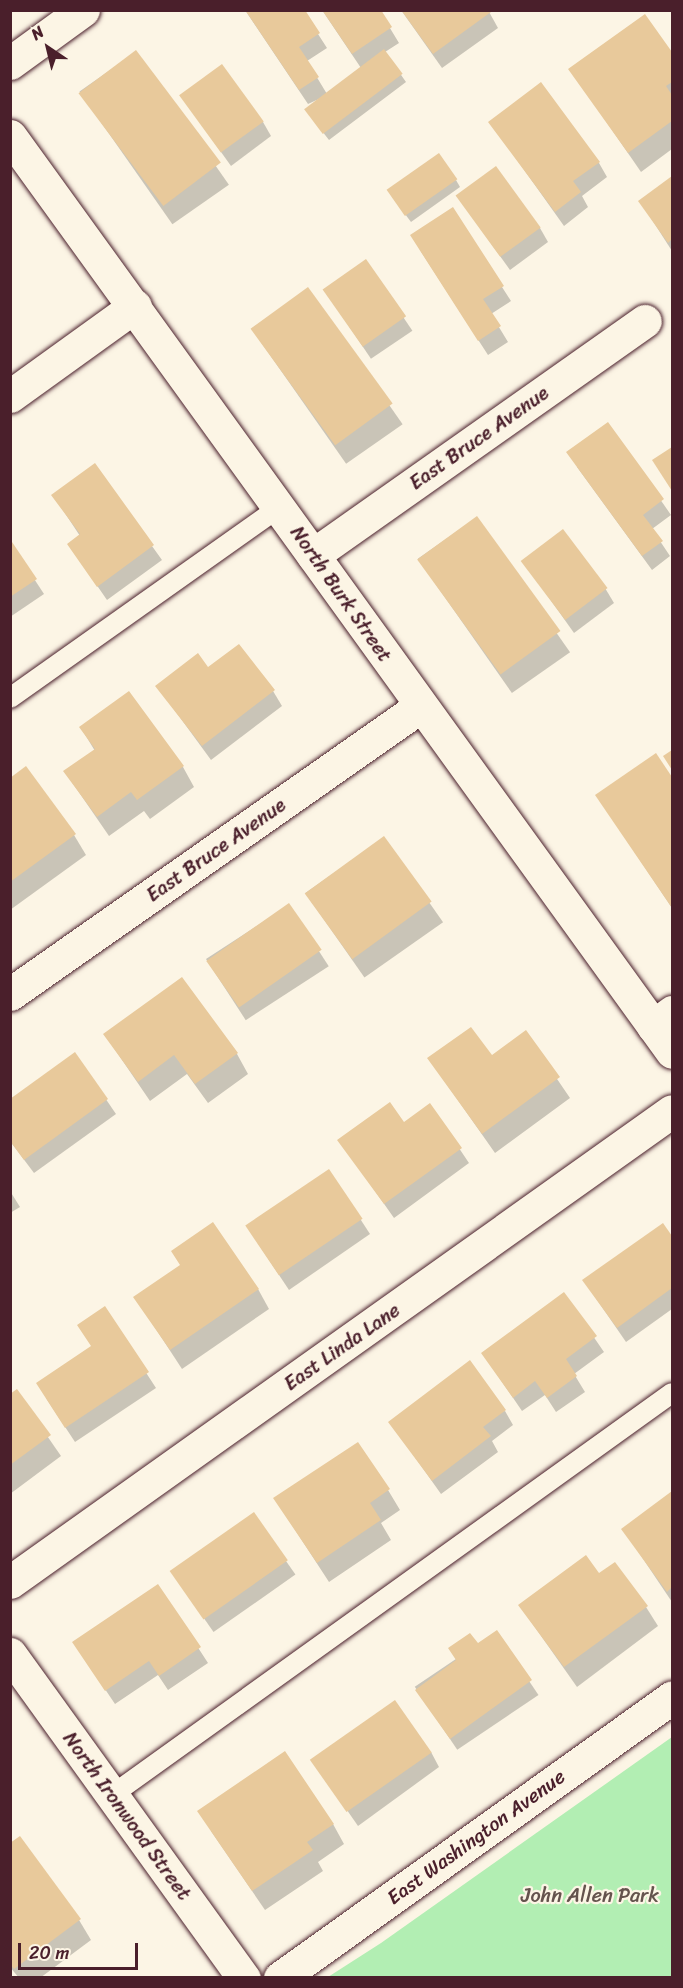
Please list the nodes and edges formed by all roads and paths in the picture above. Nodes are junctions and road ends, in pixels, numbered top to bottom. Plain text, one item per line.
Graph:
1 (83, 10) edge
2 (10, 63) edge
3 (10, 136) edge
4 (135, 306) junction
5 (645, 321) dead end
6 (10, 396) edge
7 (280, 507) junction
8 (313, 555) junction
9 (10, 698) edge
10 (421, 706) junction
11 (10, 994) edge
12 (663, 1019) edge
13 (672, 1052) edge
14 (672, 1111) edge
15 (672, 1393) edge
16 (10, 1582) edge
17 (10, 1654) edge
18 (672, 1697) edge
19 (112, 1795) junction
20 (244, 1977) edge
21 (280, 1977) edge

1 - 2 street
3 - 4 street, North Burk Street
4 - 6 street
4 - 7 street, North Burk Street
5 - 8 street, East Bruce Avenue
7 - 8 street, North Burk Street
7 - 9 lane
8 - 10 street, North Burk Street
10 - 11 street, East Bruce Avenue
10 - 12 street, North Burk Street
12 - 13 street, North Burk Street
14 - 16 street, East Linda Lane
15 - 19 lane
17 - 19 street, North Ironwood Street
18 - 21 street, East Washington Avenue
19 - 20 street, North Ironwood Street

